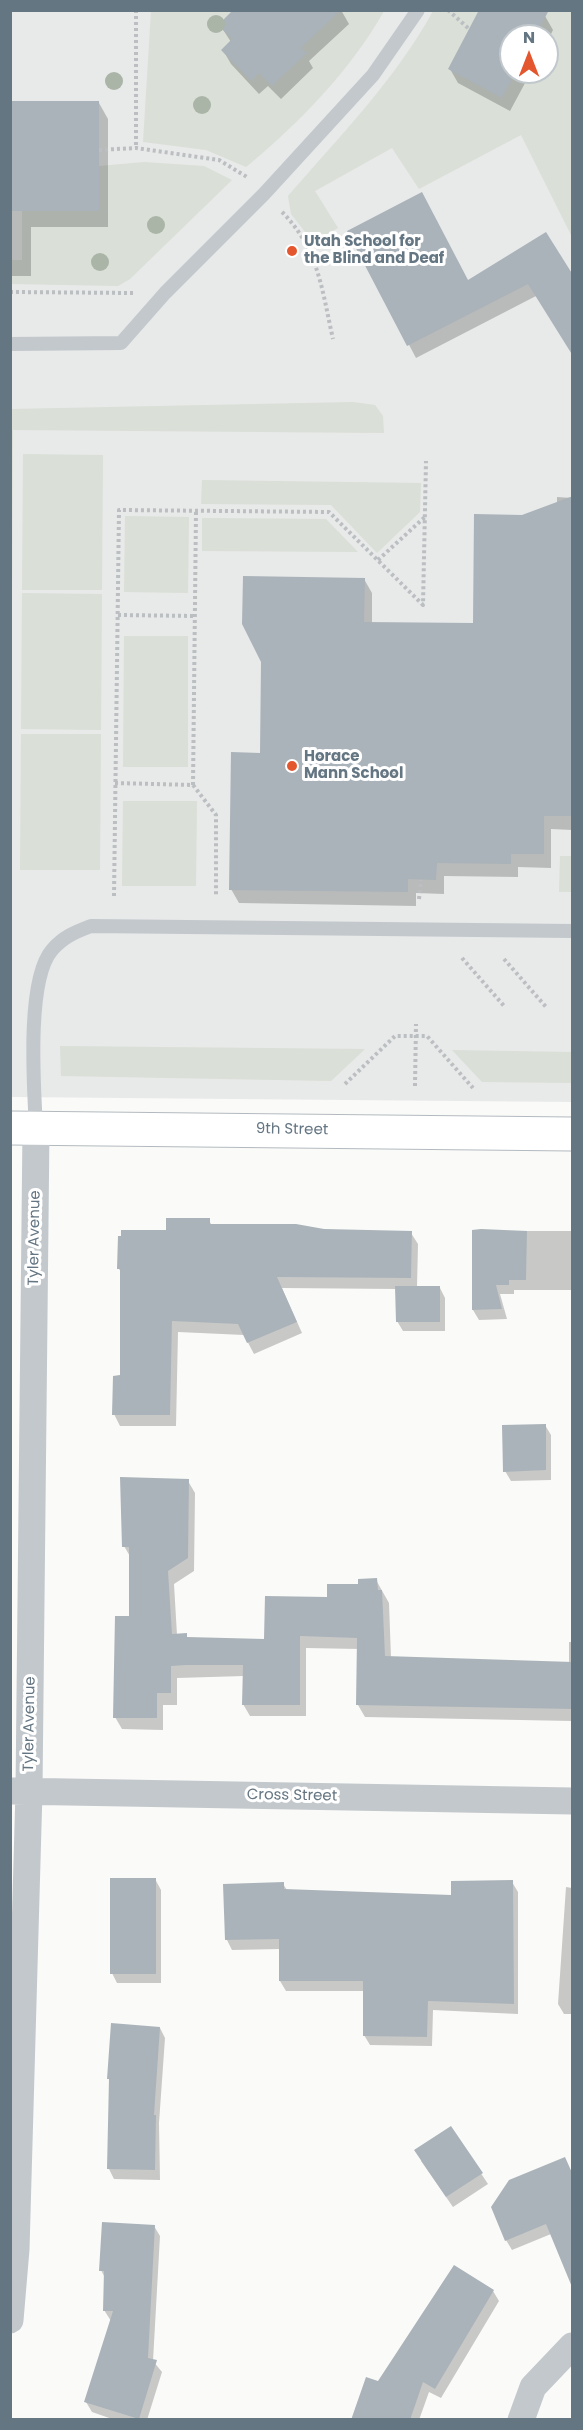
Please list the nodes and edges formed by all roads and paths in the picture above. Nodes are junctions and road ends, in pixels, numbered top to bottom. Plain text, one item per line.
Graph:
1 (136, 10) edge
2 (418, 10) edge
3 (448, 10) edge
4 (469, 29) dead end
5 (136, 148) dead end
6 (10, 292) edge
7 (165, 293) junction
8 (10, 344) edge
9 (426, 461) dead end
10 (196, 511) junction
11 (426, 516) junction
12 (378, 560) junction
13 (118, 615) junction
14 (195, 616) junction
15 (116, 783) junction
16 (194, 785) junction
17 (421, 880) dead end
18 (114, 896) dead end
19 (216, 897) dead end
20 (419, 899) dead end
21 (573, 931) edge
22 (462, 958) dead end
23 (504, 959) dead end
24 (505, 1007) dead end
25 (546, 1008) dead end
26 (416, 1024) dead end
27 (416, 1036) junction
28 (345, 1084) dead end
29 (415, 1086) dead end
30 (473, 1088) dead end
31 (23, 1128) edge
32 (573, 1134) edge
33 (20, 1791) edge
34 (573, 1802) edge
35 (10, 2320) edge
36 (573, 2346) edge
37 (521, 2420) edge

1 - 5 path
2 - 7 lane
3 - 4 path
6 - 7 path
7 - 8 lane
9 - 11 path
10 - 12 path
10 - 13 path
10 - 14 path
11 - 12 path
11 - 12 path
13 - 14 path
13 - 15 path
14 - 16 path
15 - 16 path
15 - 18 path
16 - 19 path
17 - 20 path
21 - 31 lane
22 - 24 path
23 - 25 path
26 - 27 path
27 - 28 path
27 - 29 path
27 - 30 path
31 - 32 street, 9th Street
31 - 33 street, Tyler Avenue
33 - 34 street, Cross Street
33 - 35 street, Tyler Avenue
36 - 37 street

